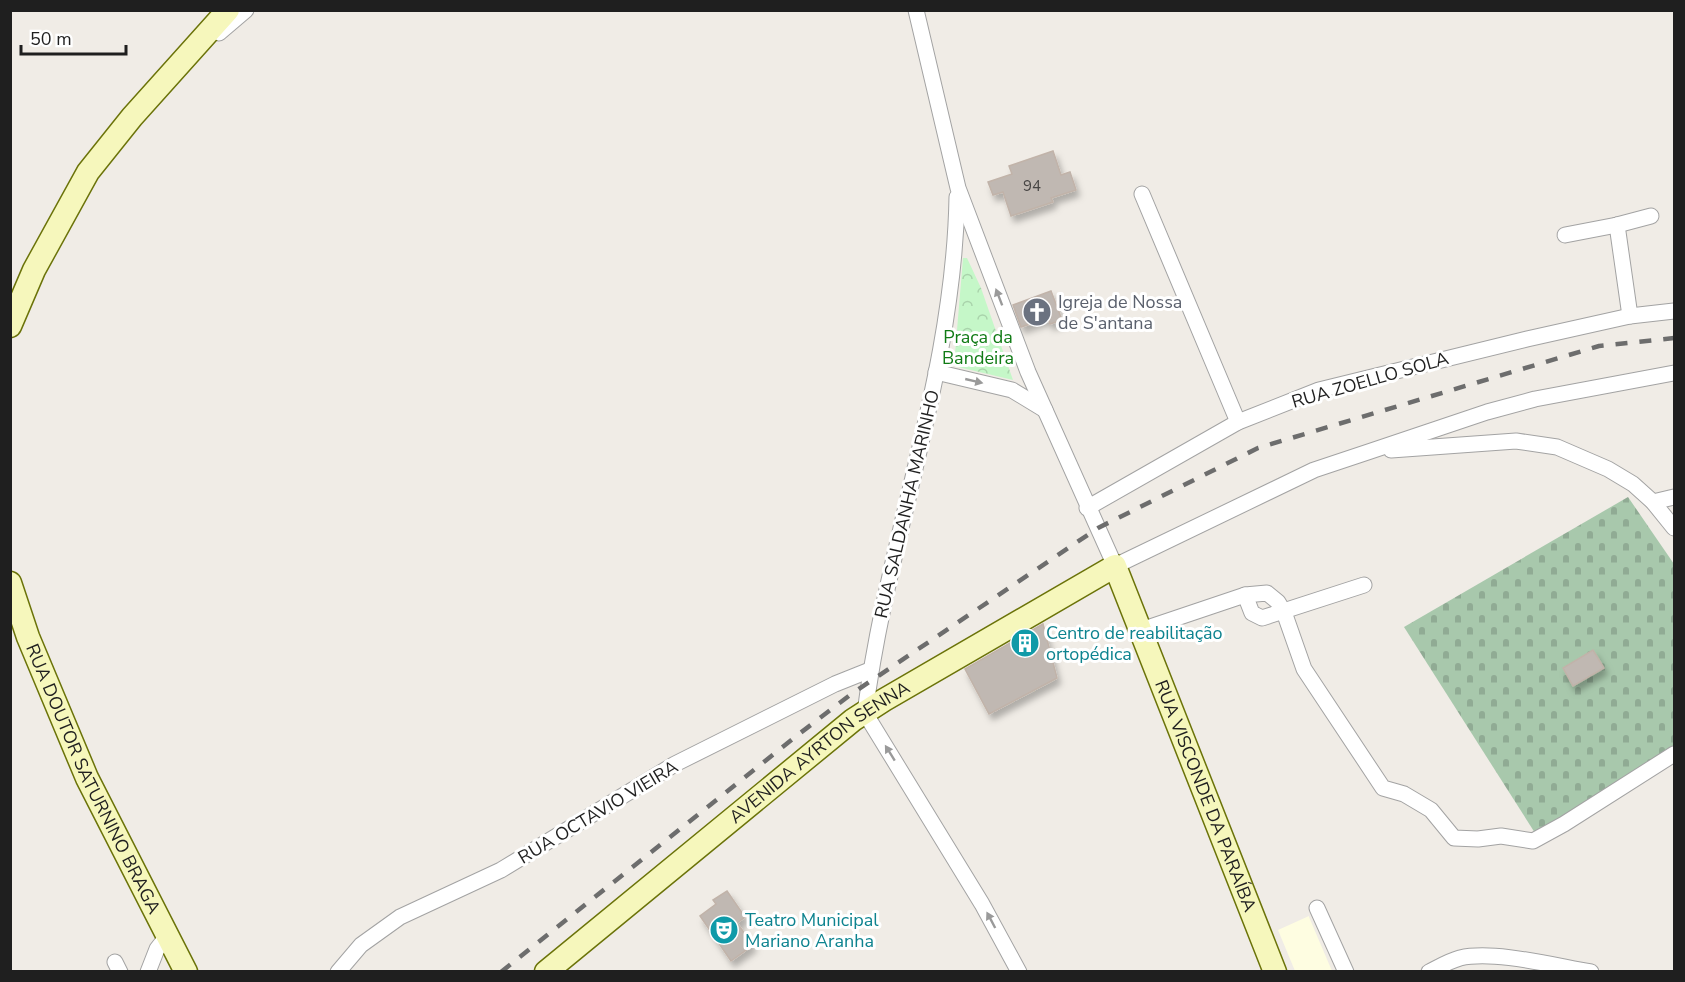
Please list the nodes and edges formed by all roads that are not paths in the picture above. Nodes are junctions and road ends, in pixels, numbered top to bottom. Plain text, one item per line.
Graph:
1 (228, 10) edge
2 (246, 10) edge
3 (916, 10) edge
4 (170, 77) junction
5 (958, 188) junction
6 (1142, 194) dead end
7 (1651, 216) dead end
8 (1617, 225) junction
9 (1565, 235) dead end
10 (1674, 311) edge
11 (1630, 316) junction
12 (12, 317) edge
13 (936, 372) junction
14 (1028, 372) junction
15 (1674, 373) edge
16 (1012, 390) junction
17 (1045, 410) junction
18 (1238, 422) junction
19 (1368, 452) junction
20 (1674, 497) edge
21 (1653, 501) junction
22 (1087, 508) junction
23 (1674, 528) edge
24 (1115, 566) junction
25 (10, 583) edge
26 (1364, 585) dead end
27 (1245, 595) junction
28 (1284, 612) junction
29 (1141, 630) junction
30 (870, 670) junction
31 (865, 713) junction
32 (1674, 754) edge
33 (1317, 908) dead end
34 (168, 935) junction
35 (148, 972) edge
36 (186, 972) edge
37 (338, 972) edge
38 (546, 972) edge
39 (1019, 972) edge
40 (1275, 972) edge
41 (1346, 972) edge
42 (1430, 972) edge
43 (1591, 972) edge

1 - 4 main road
2 - 4 street
3 - 5 street
4 - 12 main road
5 - 13 street, RUA SALDANHA MARINHO
14 -> 5 street, RUA VISCONDE DA PARAÍBA
6 - 18 street
7 - 8 street
8 - 9 street
8 - 11 street
10 - 11 street, RUA ZOELLO SOLA
11 - 18 street, RUA ZOELLO SOLA
13 -> 16 street
13 - 30 street, RUA SALDANHA MARINHO
14 - 16 street
14 - 17 street, RUA VISCONDE DA PARAÍBA
15 - 19 street
16 - 17 street
17 - 22 street, RUA VISCONDE DA PARAÍBA
18 - 22 street, RUA ZOELLO SOLA
19 - 21 street
19 - 24 street
20 - 21 street
21 - 23 street
22 - 24 street, RUA VISCONDE DA PARAÍBA
24 - 29 main road, RUA VISCONDE DA PARAÍBA
24 - 31 main road, AVENIDA AYRTON SENNA
25 - 34 main road, RUA DOUTOR SATURNINO BRAGA
26 - 28 street
27 - 28 street
27 - 28 street
27 - 29 street
28 - 32 street
29 - 40 main road, RUA VISCONDE DA PARAÍBA
30 - 31 street, RUA SALDANHA MARINHO
30 - 37 street, RUA OCTAVIO VIEIRA
31 - 38 main road, AVENIDA AYRTON SENNA
39 -> 31 street
33 - 41 street
34 - 35 street
34 - 36 main road, RUA DOUTOR SATURNINO BRAGA
42 - 43 street

